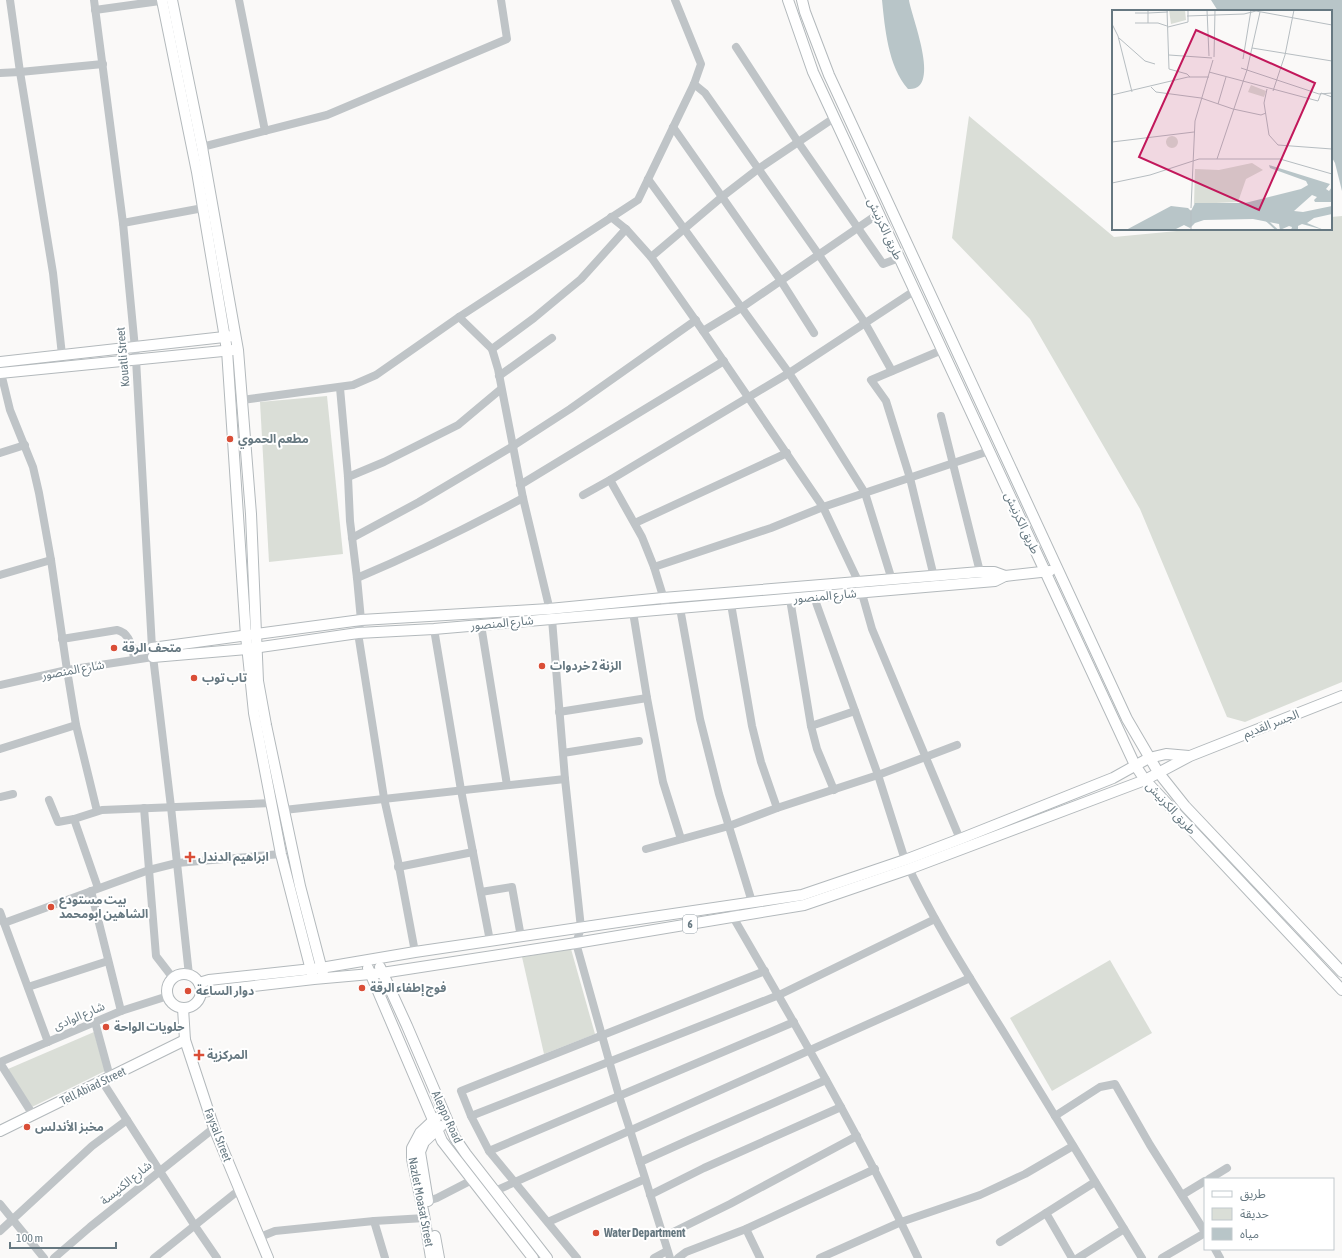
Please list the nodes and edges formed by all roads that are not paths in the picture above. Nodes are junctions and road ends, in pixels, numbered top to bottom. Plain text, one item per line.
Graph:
1 (10, 0) edge
2 (94, 0) edge
3 (162, 0) edge
4 (171, 0) edge
5 (239, 0) edge
6 (501, 0) edge
7 (675, 0) edge
8 (788, 0) edge
9 (802, 0) edge
10 (95, 10) junction
11 (736, 46) dead end
12 (103, 64) junction
13 (20, 72) junction
14 (0, 73) edge
15 (694, 84) junction
16 (834, 118) junction
17 (673, 127) junction
18 (265, 131) junction
19 (798, 142) junction
20 (202, 148) junction
21 (758, 169) junction
22 (648, 179) junction
23 (723, 196) junction
24 (203, 208) junction
25 (878, 214) junction
26 (611, 217) junction
27 (123, 223) junction
28 (857, 228) junction
29 (626, 229) junction
30 (684, 229) junction
31 (818, 255) junction
32 (651, 257) junction
33 (899, 258) junction
34 (781, 280) junction
35 (914, 291) junction
36 (741, 308) junction
37 (459, 318) junction
38 (696, 320) junction
39 (865, 323) junction
40 (704, 331) junction
41 (814, 333) dead end
42 (236, 336) junction
43 (226, 337) junction
44 (552, 338) dead end
45 (134, 347) junction
46 (492, 349) junction
47 (227, 350) junction
48 (238, 350) junction
49 (942, 350) junction
50 (62, 355) junction
51 (136, 359) junction
52 (724, 361) junction
53 (0, 362) edge
54 (892, 371) junction
55 (1, 373) edge
56 (789, 373) junction
57 (499, 376) junction
58 (340, 388) junction
59 (501, 389) junction
60 (749, 397) junction
61 (242, 400) junction
62 (941, 416) dead end
63 (25, 446) junction
64 (513, 446) junction
65 (989, 451) junction
66 (0, 453) edge
67 (787, 453) junction
68 (953, 464) junction
69 (348, 477) junction
70 (910, 478) junction
71 (610, 480) junction
72 (520, 485) junction
73 (865, 493) junction
74 (583, 495) dead end
75 (523, 498) junction
76 (823, 507) junction
77 (635, 523) junction
78 (352, 538) junction
79 (51, 560) junction
80 (654, 567) junction
81 (1057, 569) junction
82 (980, 572) junction
83 (1045, 572) junction
84 (0, 575) edge
85 (1005, 576) junction
86 (357, 578) junction
87 (892, 580) junction
88 (935, 581) junction
89 (860, 588) junction
90 (814, 597) junction
91 (663, 598) junction
92 (790, 599) junction
93 (731, 604) junction
94 (680, 608) junction
95 (667, 609) junction
96 (633, 612) junction
97 (550, 614) junction
98 (361, 620) junction
99 (1082, 623) junction
100 (481, 625) junction
101 (1070, 627) junction
102 (434, 629) junction
103 (358, 633) junction
104 (251, 635) junction
105 (62, 639) junction
106 (252, 648) junction
107 (133, 650) junction
108 (152, 653) junction
109 (134, 659) junction
110 (67, 670) junction
111 (0, 685) edge
112 (1342, 696) edge
113 (647, 698) junction
114 (855, 711) junction
115 (559, 712) junction
116 (76, 725) junction
117 (811, 726) junction
118 (639, 741) dead end
119 (957, 745) dead end
120 (0, 749) edge
121 (563, 753) junction
122 (1190, 756) junction
123 (925, 757) junction
124 (1149, 758) junction
125 (1135, 766) junction
126 (1158, 772) junction
127 (878, 775) junction
128 (565, 779) junction
129 (1145, 780) junction
130 (507, 785) junction
131 (461, 790) junction
132 (834, 790) junction
133 (13, 794) dead end
134 (0, 797) edge
135 (384, 798) junction
136 (49, 800) dead end
137 (272, 803) junction
138 (171, 807) junction
139 (144, 808) junction
140 (777, 808) junction
141 (284, 810) junction
142 (97, 811) junction
143 (74, 819) junction
144 (729, 826) junction
145 (681, 839) junction
146 (960, 839) junction
147 (646, 849) dead end
148 (473, 852) junction
149 (281, 854) junction
150 (905, 860) junction
151 (177, 864) junction
152 (398, 866) junction
153 (909, 869) junction
154 (149, 870) junction
155 (95, 890) junction
156 (481, 892) junction
157 (752, 902) junction
158 (736, 905) junction
159 (0, 912) edge
160 (733, 917) junction
161 (935, 919) junction
162 (4, 923) junction
163 (581, 928) junction
164 (521, 937) junction
165 (490, 941) junction
166 (576, 943) junction
167 (415, 952) junction
168 (376, 959) junction
169 (108, 961) junction
170 (365, 961) junction
171 (765, 971) junction
172 (1342, 972) edge
173 (317, 973) junction
174 (382, 973) junction
175 (370, 974) junction
176 (189, 975) junction
177 (174, 978) junction
178 (970, 978) junction
179 (28, 987) junction
180 (200, 988) junction
181 (1342, 990) edge
182 (168, 996) junction
183 (779, 996) junction
184 (183, 1008) junction
185 (121, 1011) junction
186 (95, 1022) junction
187 (794, 1022) junction
188 (602, 1035) junction
189 (185, 1040) junction
190 (48, 1042) junction
191 (811, 1051) junction
192 (0, 1062) edge
193 (610, 1063) junction
194 (106, 1079) junction
195 (826, 1080) junction
196 (619, 1096) junction
197 (841, 1106) junction
198 (33, 1115) junction
199 (446, 1116) junction
200 (471, 1116) junction
201 (1055, 1116) junction
202 (127, 1120) junction
203 (434, 1125) junction
204 (214, 1128) junction
205 (630, 1130) junction
206 (0, 1131) edge
207 (857, 1136) junction
208 (1073, 1146) junction
209 (489, 1151) junction
210 (640, 1162) junction
211 (1227, 1168) dead end
212 (875, 1169) junction
213 (160, 1171) junction
214 (1211, 1178) edge
215 (645, 1179) junction
216 (472, 1180) junction
217 (514, 1182) junction
218 (1095, 1182) junction
219 (1204, 1182) edge
220 (495, 1191) junction
221 (240, 1192) junction
222 (650, 1195) junction
223 (1182, 1195) junction
224 (428, 1200) junction
225 (0, 1204) edge
226 (1046, 1213) junction
227 (425, 1218) junction
228 (12, 1220) junction
229 (374, 1222) junction
230 (548, 1222) junction
231 (901, 1222) junction
232 (195, 1226) junction
233 (746, 1229) junction
234 (1124, 1229) junction
235 (0, 1231) edge
236 (1204, 1231) edge
237 (1204, 1234) edge
238 (260, 1237) junction
239 (663, 1237) junction
240 (1000, 1242) dead end
241 (669, 1255) edge
242 (531, 1257) edge
243 (44, 1258) edge
244 (54, 1258) edge
245 (154, 1258) edge
246 (216, 1258) edge
247 (268, 1258) edge
248 (385, 1258) edge
249 (431, 1258) edge
250 (439, 1258) edge
251 (547, 1258) edge
252 (577, 1258) edge
253 (654, 1258) edge
254 (678, 1258) edge
255 (760, 1258) edge
256 (820, 1258) edge
257 (918, 1258) edge
258 (1072, 1258) edge
259 (1078, 1258) edge
260 (1142, 1258) edge
261 (1162, 1258) edge

1 - 13 street
2 - 10 street, Kouatli Street
3 - 4 street
3 - 10 street
3 - 24 main road
4 - 20 main road
5 - 18 street
6 - 18 street
7 - 15 street
8 - 16 main road, طريق الكرنيش
9 - 81 main road, طريق الكرنيش
10 - 12 street, Kouatli Street
11 - 19 street
12 - 13 street
12 - 27 street, Kouatli Street
13 - 14 street
13 - 50 street
15 - 17 street
15 - 21 street
16 - 19 street
16 - 25 main road, طريق الكرنيش
17 - 22 street
17 - 23 street
18 - 20 street
19 - 21 street
19 - 28 street
20 - 42 main road
21 - 23 street
21 - 31 street
22 - 26 street
22 - 30 street
23 - 30 street
23 - 34 street
24 - 27 street
24 - 43 main road
25 - 28 street
25 - 33 main road, طريق الكرنيش
26 - 29 street
26 - 37 street
27 - 45 street, Kouatli Street
28 - 31 street
28 - 33 street
29 - 32 street
29 - 46 street
30 - 32 street
30 - 36 street
31 - 34 street
31 - 39 street
32 - 38 street
33 - 35 main road, طريق الكرنيش
34 - 36 street
34 - 41 street
35 - 39 street
35 - 49 main road, طريق الكرنيش
36 - 40 street
36 - 56 street
37 - 46 street
37 - 58 street
38 - 40 street
38 - 64 street
39 - 54 street
39 - 56 street
40 - 52 street
42 - 43 main road
42 - 48 main road
43 - 45 main road
43 - 47 main road
44 - 57 street
45 - 50 main road
45 - 51 street, Kouatli Street
46 - 57 street
47 - 48 main road
47 - 51 main road
47 - 104 main road
48 - 61 main road
49 - 54 street
49 - 65 main road, طريق الكرنيش
50 - 53 main road
51 - 55 main road
51 - 108 street, Kouatli Street
52 - 60 street
52 - 72 street
54 - 70 street
55 - 63 street
56 - 60 street
56 - 73 street
57 - 59 street
58 - 61 street
58 - 69 street
59 - 64 street
59 - 69 street
60 - 67 street
60 - 71 street
61 - 104 main road
62 - 68 street
63 - 66 street
63 - 79 street
64 - 72 street
64 - 78 street
65 - 68 street
65 - 83 main road, طريق الكرنيش
67 - 76 street
67 - 77 street
68 - 70 street
68 - 82 street
69 - 78 street
70 - 73 street
70 - 88 street
71 - 74 street
71 - 77 street
72 - 75 street
73 - 76 street
73 - 87 street
75 - 86 street
75 - 97 street
76 - 80 street
76 - 89 street
77 - 80 street
78 - 86 street
79 - 84 street
79 - 105 street
80 - 91 street
81 - 83 main road, شارع المنصور
81 - 99 main road, طريق الكرنيش
82 - 85 main road, شارع المنصور
82 - 88 main road, شارع المنصور
83 - 85 main road, شارع المنصور
83 - 101 main road, طريق الكرنيش
85 - 88 main road, شارع المنصور
86 - 98 street
87 - 88 main road, شارع المنصور
87 - 89 main road, شارع المنصور
88 - 89 main road, شارع المنصور
89 - 90 main road, شارع المنصور
89 - 91 main road, شارع المنصور
89 - 123 street
90 - 92 main road, شارع المنصور
90 - 114 street
91 - 95 street
91 - 97 main road, شارع المنصور
92 - 93 main road, شارع المنصور
92 - 117 street
93 - 94 main road, شارع المنصور
93 - 140 street
94 - 95 main road, شارع المنصور
94 - 144 street
95 - 96 main road, شارع المنصور
96 - 97 main road, شارع المنصور
96 - 113 street
97 - 98 main road, شارع المنصور
97 - 100 main road, شارع المنصور
97 - 115 street
98 - 103 street
98 - 104 main road, شارع المنصور
99 - 101 main road
99 - 124 main road, طريق الكرنيش
100 - 102 main road, شارع المنصور
100 - 130 street
101 - 125 main road, طريق الكرنيش
102 - 103 main road, شارع المنصور
102 - 131 street
103 - 106 main road, شارع المنصور
103 - 135 street
104 - 106 main road
104 - 108 main road, شارع المنصور
105 - 107 street
105 - 110 street
106 - 108 main road, شارع المنصور
106 - 137 main road
106 - 141 main road
107 - 108 street, شارع المنصور
107 - 109 street
108 - 109 street, شارع المنصور
108 - 138 street, Kouatli Street
109 - 110 street, شارع المنصور
110 - 111 street, شارع المنصور
110 - 116 street
112 - 122 main road, الجسر القديم
113 - 115 street
113 - 145 street
114 - 117 street
114 - 127 street
115 - 121 street
116 - 120 street
116 - 142 street
117 - 132 street
118 - 121 street
119 - 123 street
121 - 128 street
122 - 124 main road
122 - 126 main road, الجسر القديم
123 - 127 street
123 - 146 street
124 - 125 main road, 6
124 - 126 main road, طريق الكرنيش
125 - 129 main road, طريق الكرنيش
125 - 146 main road, 6
126 - 129 main road, 6
126 - 172 main road, طريق الكرنيش
127 - 132 street
127 - 150 street
128 - 130 street
128 - 163 street
129 - 153 main road, 6
129 - 181 main road, طريق الكرنيش
130 - 131 street
131 - 135 street
131 - 148 street
132 - 140 street
133 - 134 street
135 - 141 street
135 - 152 street
136 - 143 street
137 - 138 street
137 - 149 main road
138 - 139 street
138 - 151 street, Kouatli Street
139 - 142 street
139 - 154 street
140 - 144 street
141 - 173 main road
142 - 143 street
143 - 155 street
144 - 145 street
144 - 157 street
145 - 147 street
146 - 150 main road, 6
148 - 152 street
148 - 156 street
149 - 151 street
149 - 173 main road
150 - 153 street
150 - 157 main road, 6
151 - 154 street
151 - 176 street, Kouatli Street
152 - 167 street
153 - 160 main road, 6
153 - 161 street
154 - 155 street
154 - 177 street
155 - 162 street
155 - 169 street
156 - 164 street
156 - 165 street
157 - 158 main road, 6
158 - 160 street
158 - 163 main road, 6
159 - 162 street
160 - 166 main road, 6
160 - 171 street
161 - 178 street
161 - 183 street
162 - 179 street
163 - 164 main road, 6
163 - 166 street
164 - 165 main road, 6
165 - 167 main road, 6
166 - 174 main road, 6
166 - 188 street
167 - 168 main road, 6
168 - 170 main road, 6
168 - 174 main road, Aleppo Road
169 - 179 street
169 - 185 street
170 - 173 main road, 6
170 - 175 main road, Aleppo Road
171 - 183 street
171 - 188 street
173 - 175 main road, 6
173 - 180 main road, 6
174 - 175 main road, 6
174 - 199 main road, Aleppo Road
175 - 203 main road, Aleppo Road
176 - 177 main road
176 - 180 main road
177 - 182 main road
178 - 191 street
178 - 201 street
179 - 190 street
180 - 184 main road
182 - 184 main road
182 - 185 street, شارع الوادى
183 - 187 street
183 - 193 street
184 - 189 main road, Faysal Street
185 - 186 street, شارع الوادى
186 - 190 street, شارع الوادى
186 - 194 street
187 - 191 street
187 - 196 street
188 - 193 street
188 - 200 street
189 - 194 main road, Tell Abiad Street
189 - 204 main road, Faysal Street
190 - 192 street, شارع الوادى
191 - 195 street
191 - 205 street
192 - 198 street
193 - 196 street
193 - 200 street
194 - 198 main road, Tell Abiad Street
194 - 202 street
195 - 197 street
195 - 210 street
196 - 205 street
196 - 209 street
197 - 207 street
197 - 222 street
198 - 206 main road, Tell Abiad Street
199 - 203 main road, Nazlet Moasat Street
199 - 220 main road, Aleppo Road
200 - 209 street
201 - 208 street
201 - 223 street
202 - 213 street
202 - 228 street
203 - 216 main road, Aleppo Road
203 - 224 main road, Nazlet Moasat Street
203 - 227 main road, Nazlet Moasat Street
204 - 213 street, شارع الكنيسة
204 - 221 main road, Faysal Street
205 - 210 street
205 - 217 street
207 - 212 street
207 - 239 street
208 - 218 street
208 - 231 street
209 - 217 street
210 - 215 street
211 - 214 street
212 - 231 street
212 - 233 street
213 - 232 street
213 - 244 street, شارع الكنيسة
215 - 222 street
215 - 230 street
216 - 224 street
216 - 242 main road, Aleppo Road
217 - 220 street
217 - 230 street
218 - 226 street
218 - 234 street
219 - 223 street
220 - 251 main road, Aleppo Road
221 - 232 street
221 - 238 main road, Faysal Street
222 - 239 street
223 - 236 street
224 - 250 main road, Nazlet Moasat Street
225 - 228 street
226 - 240 street
226 - 258 street
227 - 229 street
227 - 249 main road, Nazlet Moasat Street
228 - 235 street
228 - 243 street
229 - 238 street
229 - 248 street
230 - 252 street
231 - 256 street
231 - 257 street
232 - 245 street
232 - 246 street
233 - 254 street
233 - 255 street
234 - 259 street
234 - 260 street
237 - 261 street
238 - 247 main road, Faysal Street
239 - 241 street
241 - 253 street

